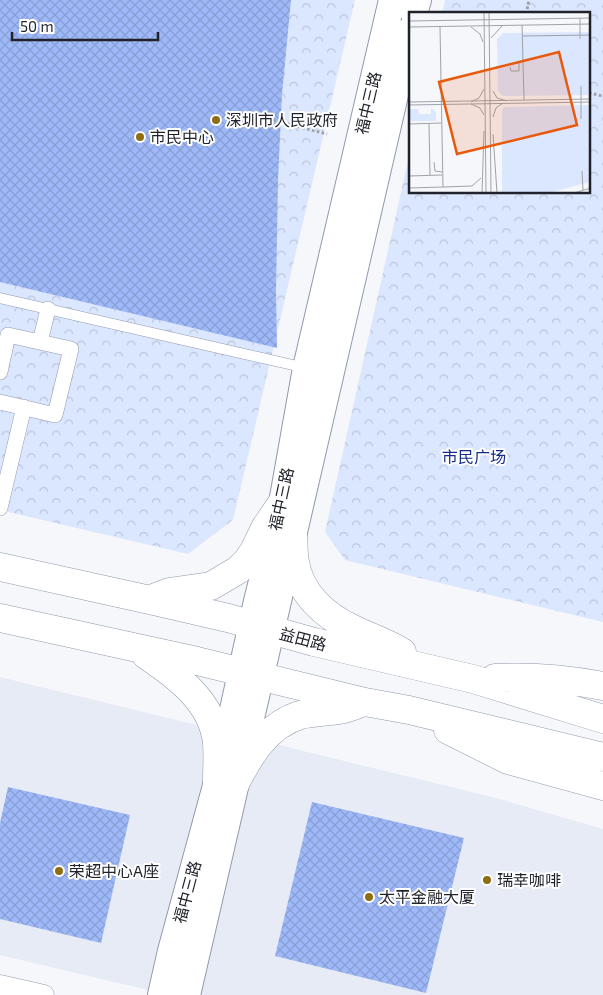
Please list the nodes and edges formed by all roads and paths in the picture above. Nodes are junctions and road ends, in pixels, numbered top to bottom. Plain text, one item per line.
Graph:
1 (392, 0) edge
2 (409, 34) edge
3 (590, 93) edge
4 (603, 96) edge
5 (249, 114) dead end
6 (327, 134) dead end
7 (0, 298) edge
8 (48, 309) junction
9 (40, 342) junction
10 (306, 368) junction
11 (0, 372) edge
12 (0, 402) edge
13 (24, 407) junction
14 (282, 503) junction
15 (0, 508) edge
16 (293, 535) junction
17 (0, 567) edge
18 (150, 600) junction
19 (0, 618) edge
20 (261, 628) junction
21 (136, 648) junction
22 (428, 669) junction
23 (251, 674) junction
24 (473, 679) junction
25 (603, 686) edge
26 (366, 702) junction
27 (409, 710) junction
28 (599, 718) edge
29 (595, 755) edge
30 (226, 783) junction
31 (603, 786) edge
32 (0, 985) edge
33 (44, 995) edge
34 (162, 995) edge
35 (187, 995) edge

1 - 10 street, 福中三路
2 - 16 street, 福中三路
3 - 4 path
5 - 6 path
7 - 8 lane
8 - 9 street
8 - 10 lane
9 - 11 street
9 - 13 street
10 - 14 street, 福中三路
12 - 13 street
13 - 15 street
14 - 18 main road
14 - 20 street, 福中三路
16 - 20 street, 福中三路
16 - 22 main road
17 - 18 main road, 益田路
18 - 20 main road, 益田路
19 - 21 main road
20 - 22 main road, 益田路
20 - 23 street, 福中三路
21 - 23 main road
21 - 30 main road
22 - 24 main road, 益田路
23 - 26 main road
23 - 30 street, 福中三路
24 - 25 main road
24 - 28 main road, 益田路
26 - 27 main road
26 - 30 main road
27 - 29 main road
27 - 31 main road
30 - 34 street, 福中三路
30 - 35 street, 福中三路
32 - 33 street

